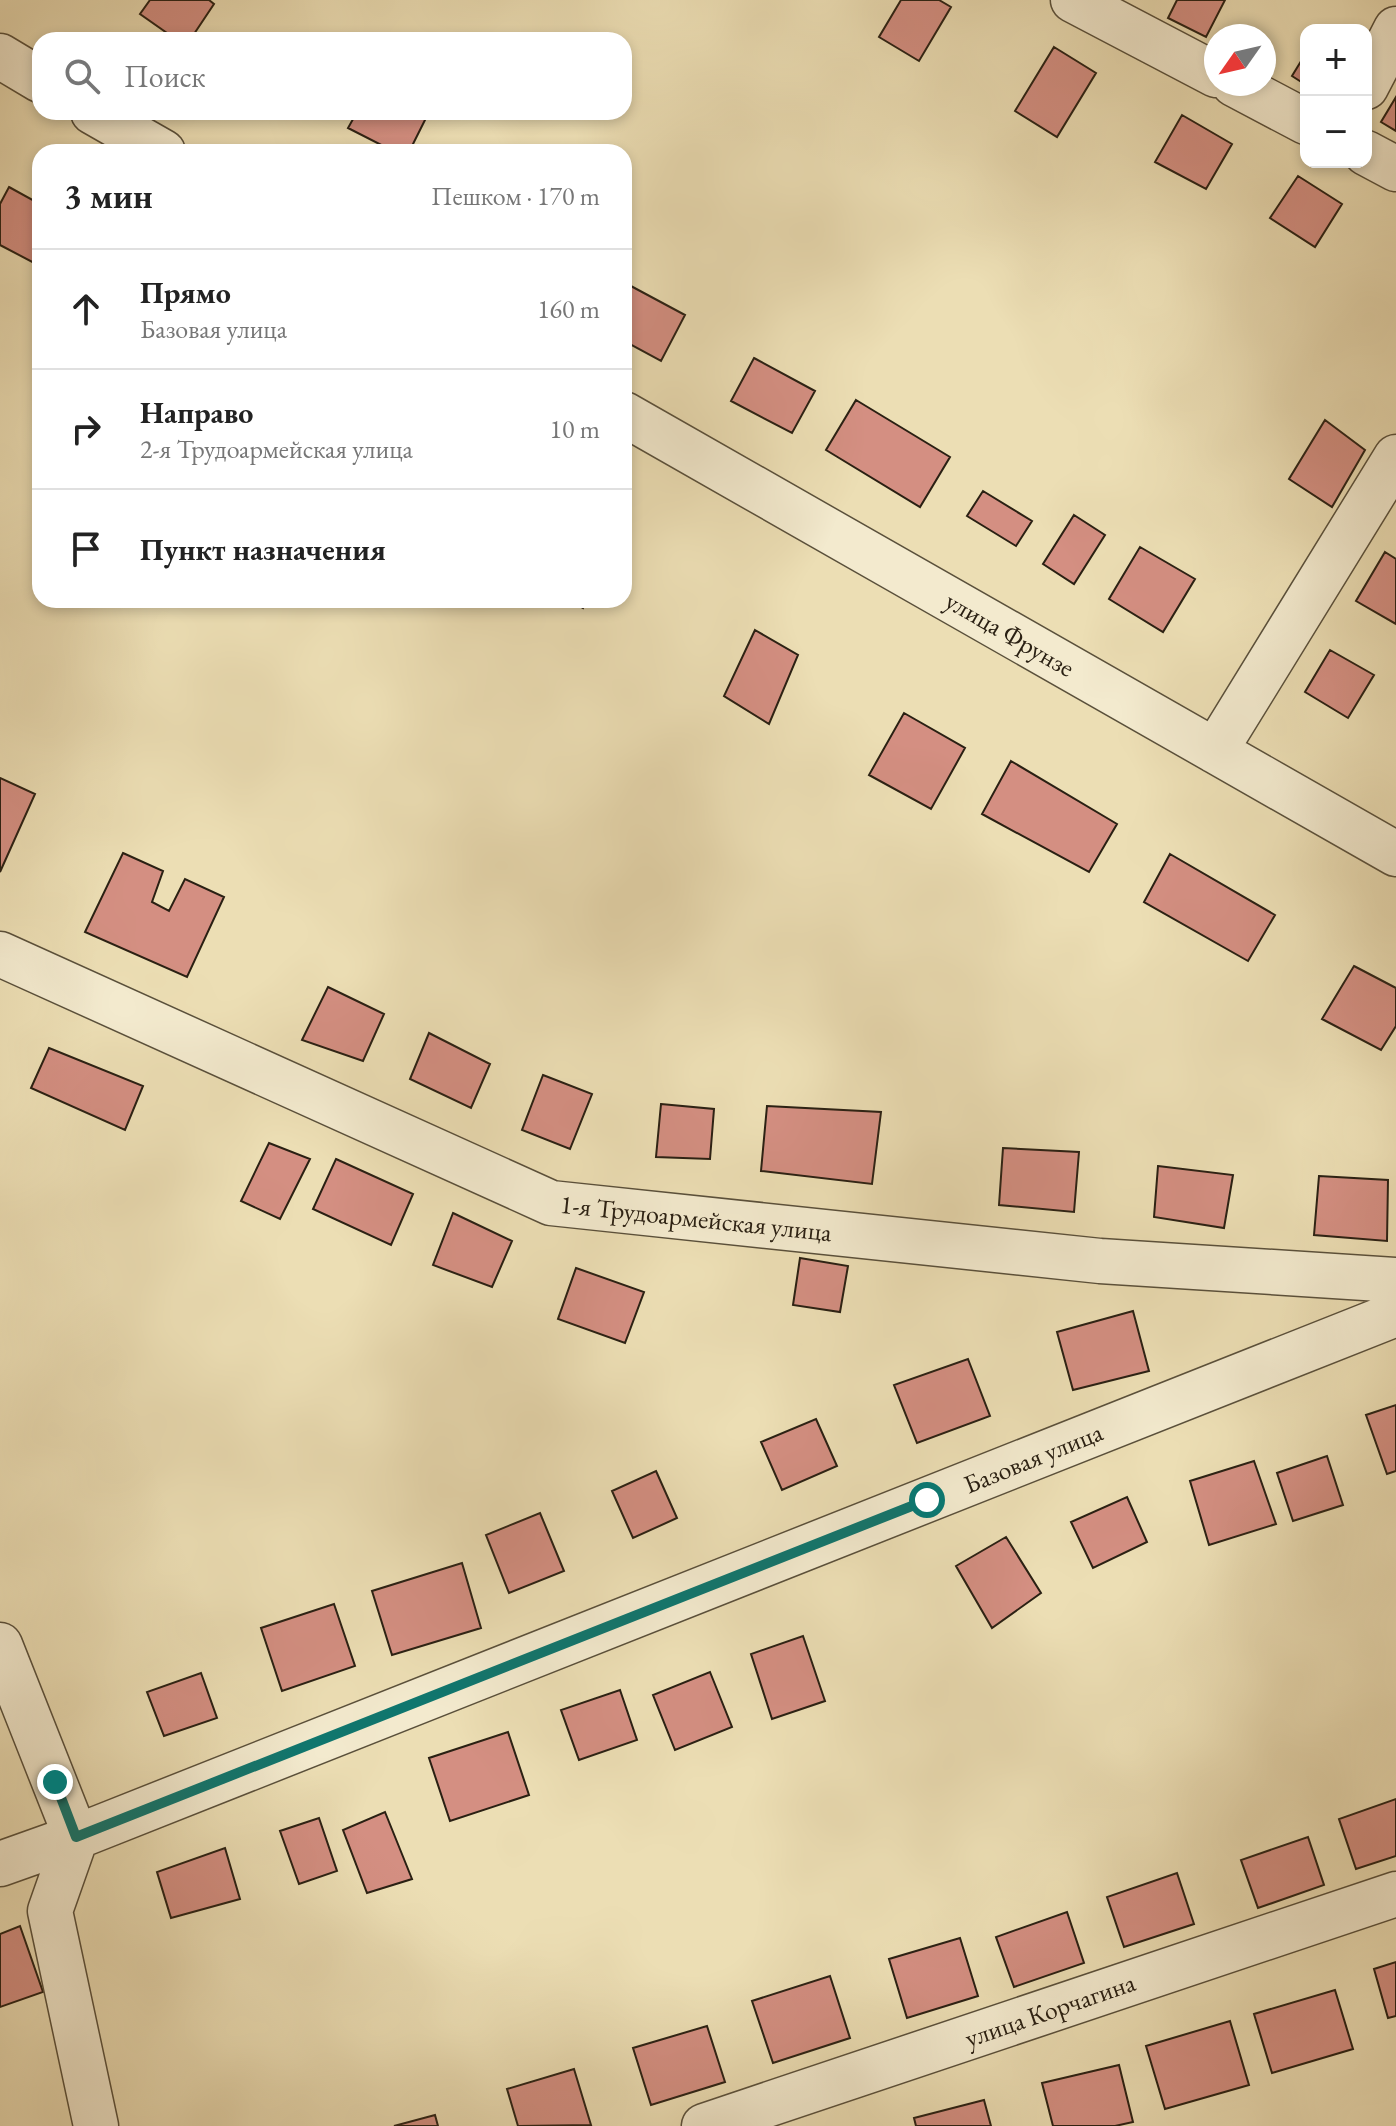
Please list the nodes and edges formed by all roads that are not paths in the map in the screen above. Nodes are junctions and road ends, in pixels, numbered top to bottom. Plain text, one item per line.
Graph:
1 (1073, 0) edge
2 (1140, 16) edge
3 (1396, 29) edge
4 (0, 56) edge
5 (1204, 66) edge
6 (32, 75) edge
7 (1372, 75) edge
8 (1257, 96) edge
9 (1300, 119) edge
10 (107, 120) edge
11 (149, 144) edge
12 (1372, 156) edge
13 (1396, 169) edge
14 (632, 419) edge
15 (1396, 457) edge
16 (1215, 751) junction
17 (1396, 854) edge
18 (0, 954) edge
19 (1396, 1280) edge
20 (1396, 1314) edge
21 (0, 1645) edge
22 (76, 1837) junction
23 (0, 1864) edge
24 (1396, 1894) edge
25 (96, 2126) edge
26 (704, 2126) edge

1 - 2 street
2 - 5 street
3 - 7 street
4 - 6 street
8 - 9 street
10 - 11 street
12 - 13 street
14 - 16 street, улица Фрунзе
15 - 16 street
16 - 17 street, улица Фрунзе
18 - 19 street, 1-я Трудоармейская улица
20 - 22 street, Базовая улица
21 - 22 street
22 - 23 street, Базовая улица
22 - 25 street
24 - 26 street, улица Корчагина

